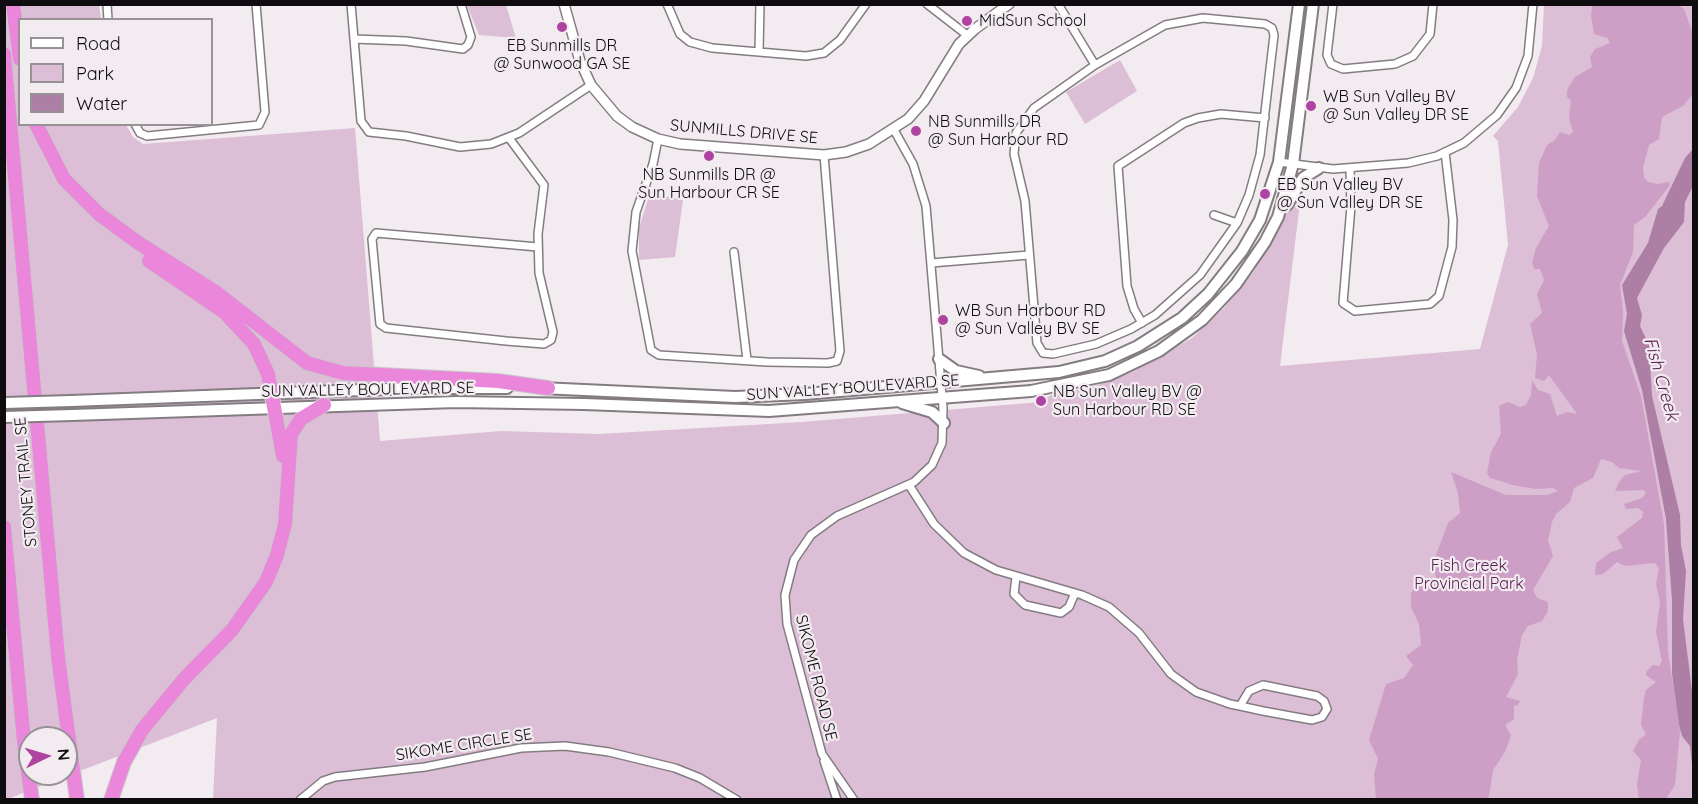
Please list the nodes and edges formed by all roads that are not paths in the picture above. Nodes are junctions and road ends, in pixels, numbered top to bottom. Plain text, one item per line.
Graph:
1 (13, 4) edge
2 (256, 4) edge
3 (351, 4) edge
4 (461, 4) edge
5 (564, 4) edge
6 (667, 4) edge
7 (760, 4) edge
8 (866, 4) edge
9 (927, 4) edge
10 (1009, 4) edge
11 (1058, 4) edge
12 (1299, 4) edge
13 (1312, 4) edge
14 (1333, 4) edge
15 (1433, 4) edge
16 (1533, 4) edge
17 (967, 35) junction
18 (354, 39) junction
19 (18, 43) edge
20 (759, 52) junction
21 (4, 54) edge
22 (1095, 65) junction
23 (591, 85) junction
24 (1265, 118) junction
25 (37, 126) edge
26 (136, 126) edge
27 (894, 130) junction
28 (509, 138) junction
29 (658, 138) junction
30 (1445, 152) junction
31 (824, 155) junction
32 (1279, 162) junction
33 (1293, 164) junction
34 (1319, 168) junction
35 (1350, 168) junction
36 (64, 179) junction
37 (1214, 215) dead end
38 (1278, 217) junction
39 (1236, 223) junction
40 (538, 247) junction
41 (734, 252) dead end
42 (1029, 255) junction
43 (931, 263) junction
44 (1142, 323) junction
45 (939, 359) junction
46 (747, 360) junction
47 (994, 378) junction
48 (941, 383) junction
49 (548, 388) junction
50 (942, 397) junction
51 (273, 400) junction
52 (890, 401) junction
53 (4, 403) edge
54 (324, 405) junction
55 (4, 417) edge
56 (944, 423) junction
57 (287, 485) junction
58 (909, 485) junction
59 (4, 527) edge
60 (1016, 577) junction
61 (1075, 593) junction
62 (1240, 706) junction
63 (824, 758) junction
64 (32, 800) edge
65 (77, 800) edge
66 (111, 800) edge
67 (300, 800) edge
68 (737, 800) edge
69 (837, 800) edge
70 (854, 800) edge

1 - 19 highway
2 - 26 street
3 - 18 street
4 - 18 street
5 - 23 street, SUNMILLS DRIVE SE
6 - 20 street
7 - 20 street
8 - 20 street
9 - 17 street
10 - 17 street, SUNMILLS DRIVE SE
11 - 22 street
12 - 32 main road, SUN VALLEY BOULEVARD SE
13 - 33 main road, SUN VALLEY BOULEVARD SE
14 - 15 street
16 - 30 street
17 - 27 street, SUNMILLS DRIVE SE
18 - 28 street
21 - 65 highway, STONEY TRAIL SE
22 - 24 street
22 - 42 street
23 - 28 street
23 - 29 street, SUNMILLS DRIVE SE
24 - 39 street
24 - 44 street
25 - 36 highway
27 - 31 street, SUNMILLS DRIVE SE
27 - 43 street, SIKOME ROAD SE
28 - 40 street
29 - 31 street, SUNMILLS DRIVE SE
29 - 46 street
30 - 35 street
30 - 35 street
31 - 46 street
32 - 33 street
32 - 47 main road, SUN VALLEY BOULEVARD SE
33 - 34 street
33 - 38 main road, SUN VALLEY BOULEVARD SE
34 - 35 street
34 - 38 main road
36 - 49 highway
36 - 51 highway
37 - 39 street
38 - 50 main road, SUN VALLEY BOULEVARD SE
39 - 44 street
40 - 40 street
41 - 46 street
42 - 43 street
42 - 44 street
43 - 45 street, SIKOME ROAD SE
45 - 47 main road
45 - 48 street, SIKOME ROAD SE
47 - 48 main road, SUN VALLEY BOULEVARD SE
48 - 49 main road, SUN VALLEY BOULEVARD SE
48 - 50 street, SIKOME ROAD SE
49 - 51 main road, SUN VALLEY BOULEVARD SE
50 - 52 main road, SUN VALLEY BOULEVARD SE
50 - 56 street, SIKOME ROAD SE
51 - 53 main road, SUN VALLEY BOULEVARD SE, bridge
51 - 54 main road, SUN VALLEY BOULEVARD SE
51 - 55 main road, SUN VALLEY BOULEVARD SE, bridge
51 - 57 highway
52 - 54 main road, SUN VALLEY BOULEVARD SE
52 - 56 main road
54 - 57 highway
56 - 58 street, SIKOME ROAD SE
57 - 66 highway
58 - 60 street
58 - 63 street, SIKOME ROAD SE
59 - 64 highway, STONEY TRAIL SE
60 - 61 street
60 - 61 street
61 - 62 street
62 - 62 street
63 - 69 street, SIKOME ROAD SE
63 - 70 street, SIKOME ROAD SE
67 - 68 street, SIKOME CIRCLE SE

